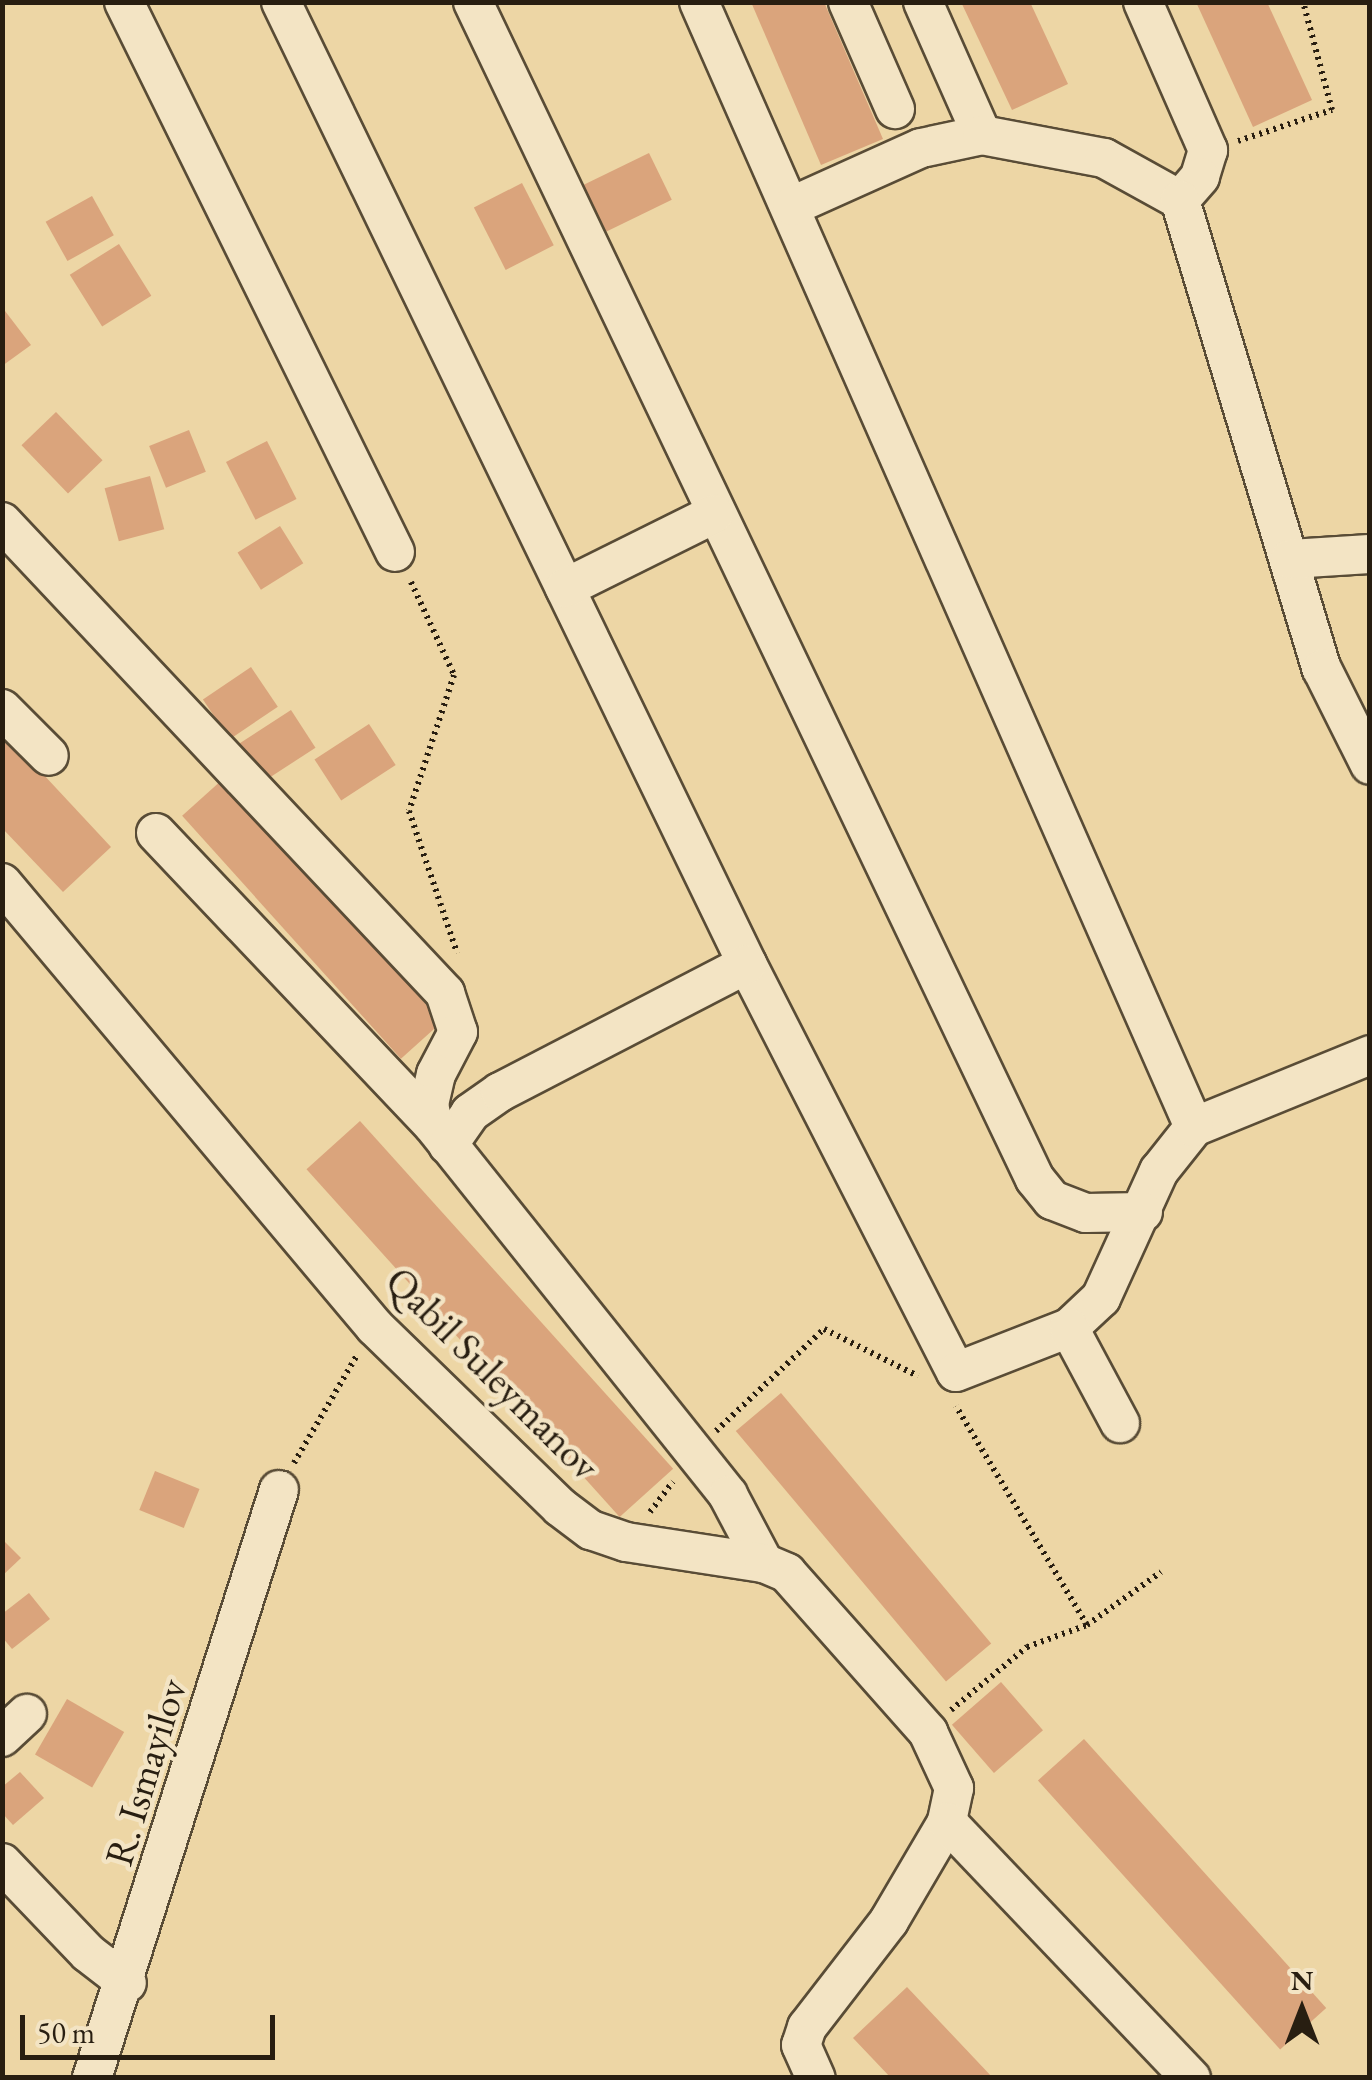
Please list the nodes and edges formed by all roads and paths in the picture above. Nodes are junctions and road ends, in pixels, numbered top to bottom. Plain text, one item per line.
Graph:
1 (124, 2) edge
2 (281, 2) edge
3 (473, 2) edge
4 (699, 2) edge
5 (848, 2) edge
6 (923, 2) edge
7 (1143, 2) edge
8 (1303, 2) edge
9 (895, 109) dead end
10 (982, 135) junction
11 (1208, 150) junction
12 (1180, 200) junction
13 (792, 206) junction
14 (714, 514) junction
15 (2, 522) edge
16 (395, 552) joint
17 (1370, 554) edge
18 (1290, 559) junction
19 (564, 588) junction
20 (2, 709) edge
21 (49, 756) dead end
22 (1370, 765) edge
23 (156, 833) dead end
24 (2, 882) edge
25 (747, 964) junction
26 (452, 1008) junction
27 (1370, 1055) edge
28 (1194, 1127) junction
29 (441, 1135) junction
30 (1143, 1212) junction
31 (375, 1327) junction
32 (1069, 1328) junction
33 (956, 1372) junction
34 (771, 1374) dead end
35 (1120, 1423) dead end
36 (279, 1490) joint
37 (764, 1563) junction
38 (1162, 1572) dead end
39 (1087, 1625) junction
40 (969, 1693) dead end
41 (947, 1822) junction
42 (2, 1863) edge
43 (127, 1983) junction
44 (92, 2078) edge
45 (816, 2078) edge
46 (1192, 2078) edge

1 - 16 street
2 - 19 street
3 - 14 street
4 - 13 street
5 - 9 street
6 - 10 street
7 - 11 street
8 - 11 path
10 - 12 street
10 - 13 street
11 - 12 street
12 - 18 street
13 - 28 street
14 - 19 street
14 - 30 street
15 - 26 street
16 - 26 path
17 - 18 street
18 - 22 street
19 - 25 street
20 - 21 street
23 - 29 street
24 - 31 street, Qabil Suleymanov
25 - 29 street
25 - 33 street
26 - 29 street
27 - 28 street
28 - 30 street
29 - 37 street
30 - 32 street
31 - 36 path
31 - 37 street, Qabil Suleymanov
32 - 33 street
32 - 35 street
33 - 34 path
33 - 39 path
36 - 43 street, R. Ismayilov
37 - 41 street, Qabil Suleymanov
38 - 39 path
39 - 40 path
41 - 45 street, Qabil Suleymanov
41 - 46 street
42 - 43 street
43 - 44 street, R. Ismayilov

